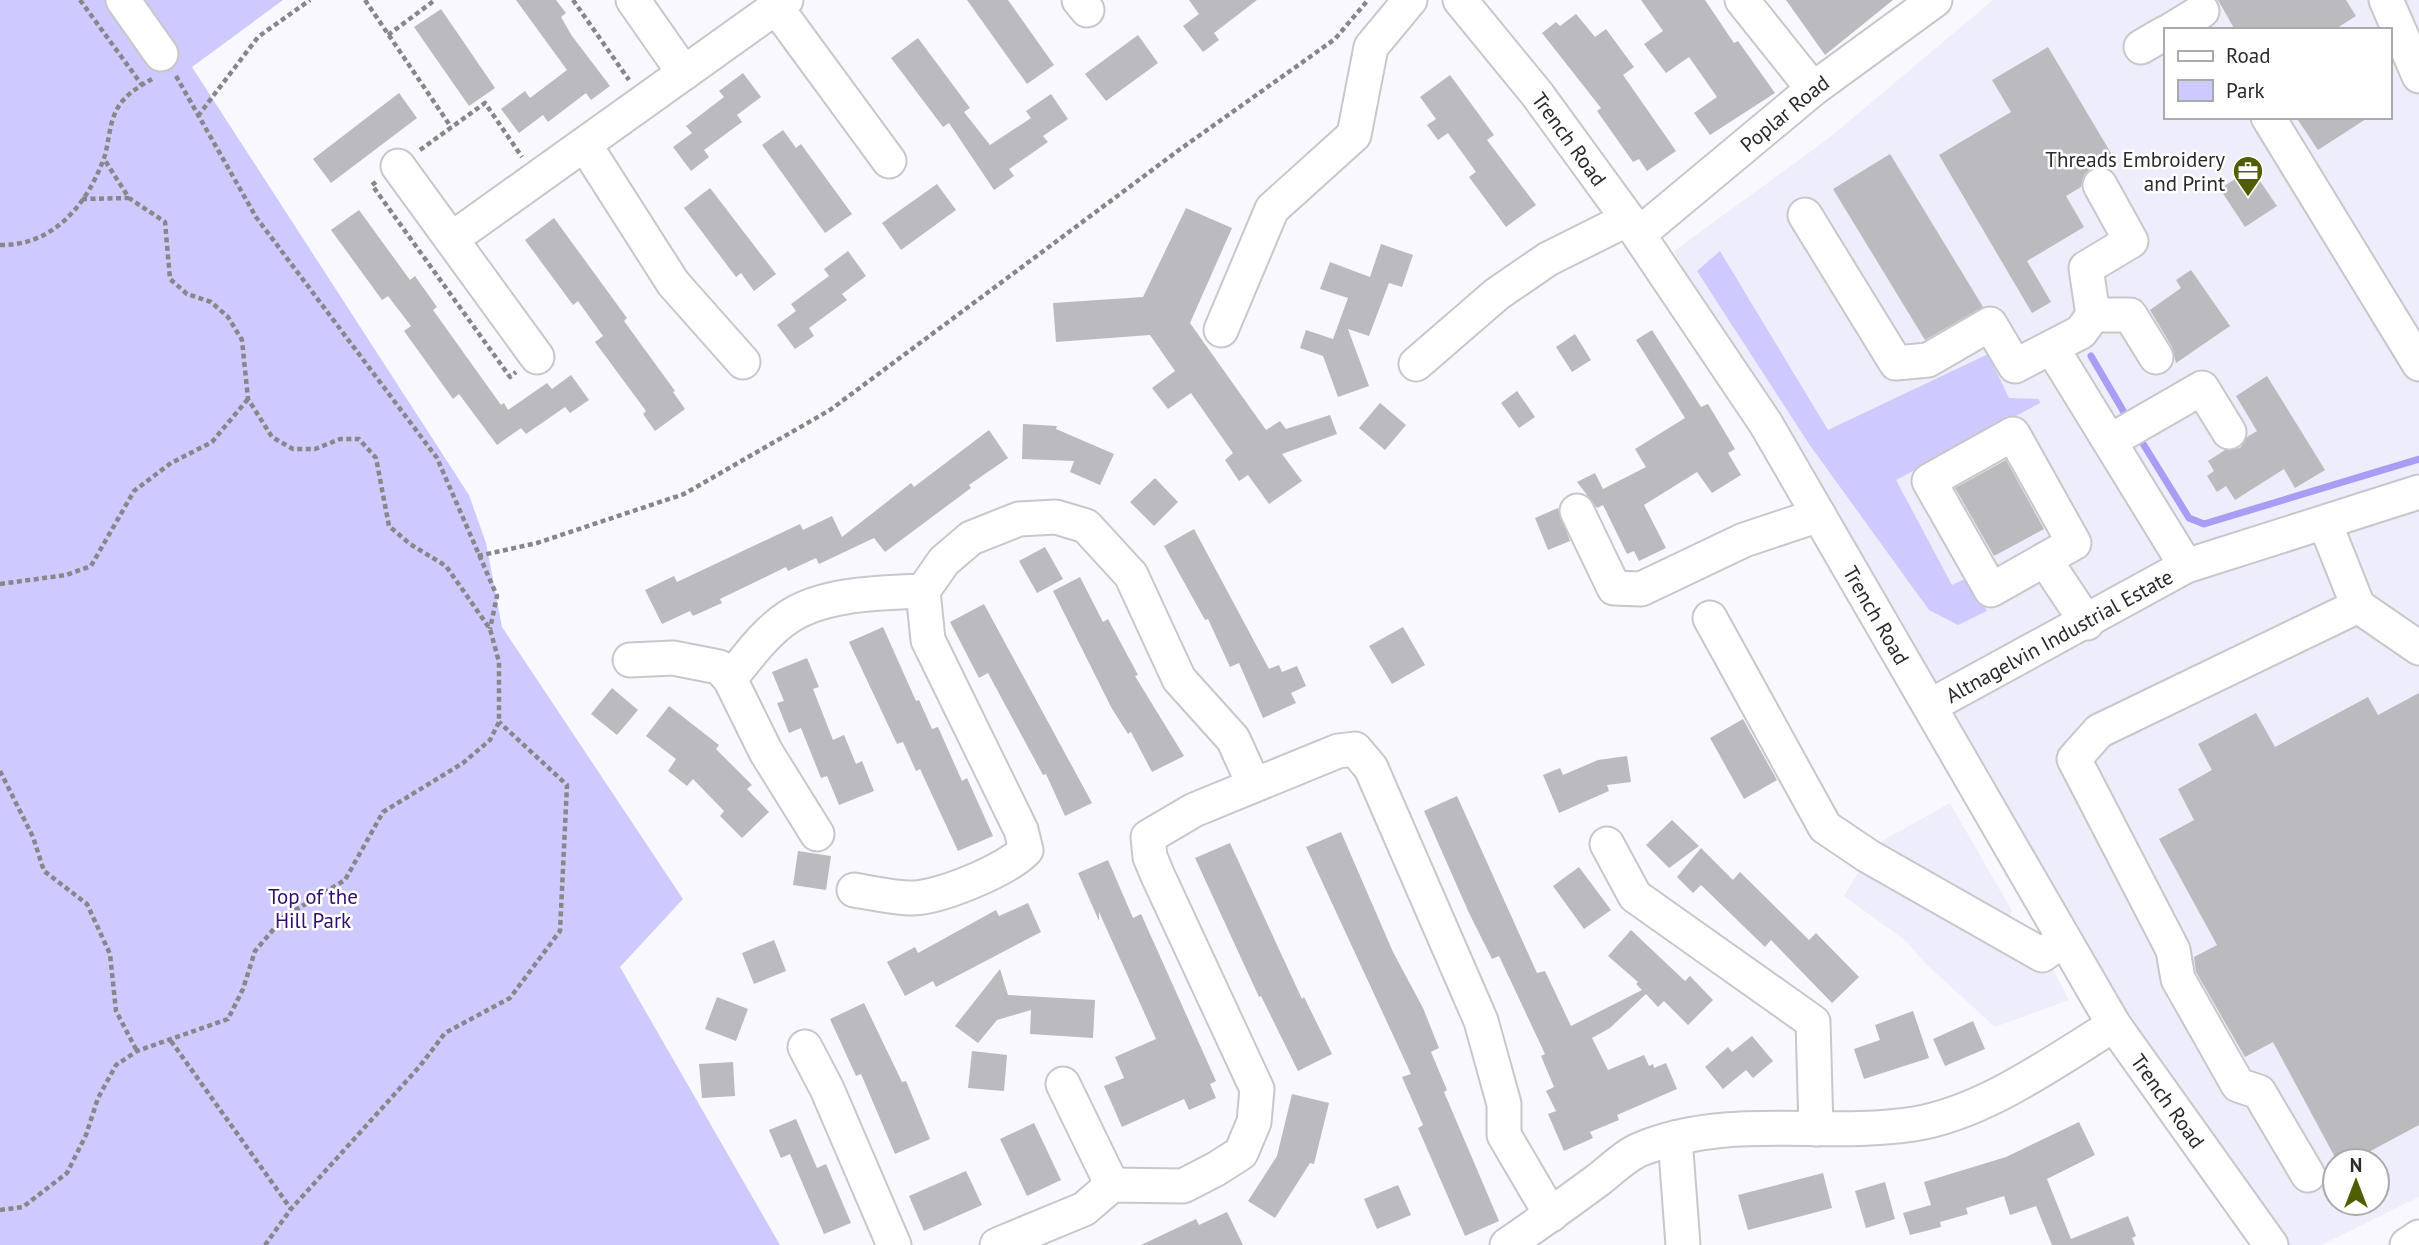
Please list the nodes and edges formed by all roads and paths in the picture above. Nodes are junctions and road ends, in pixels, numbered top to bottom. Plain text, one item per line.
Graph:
1 (80, 0) edge
2 (122, 0) edge
3 (310, 0) edge
4 (365, 0) edge
5 (435, 0) edge
6 (573, 0) edge
7 (633, 0) edge
8 (1368, 0) edge
9 (1410, 0) edge
10 (1460, 0) edge
11 (1742, 0) edge
12 (1935, 0) edge
13 (781, 4) edge
14 (2400, 6) edge
15 (2203, 14) edge
16 (2175, 28) edge
17 (388, 35) junction
18 (164, 65) junction
19 (684, 73) junction
20 (2419, 76) edge
21 (142, 85) junction
22 (1813, 89) junction
23 (620, 91) dead end
24 (198, 116) junction
25 (2269, 119) edge
26 (451, 127) dead end
27 (584, 145) junction
28 (104, 159) junction
29 (889, 161) dead end
30 (398, 166) dead end
31 (2100, 186) dead end
32 (82, 198) junction
33 (130, 198) junction
34 (1805, 215) dead end
35 (1633, 226) junction
36 (453, 238) junction
37 (0, 245) edge
38 (2093, 316) junction
39 (1221, 330) dead end
40 (2052, 348) junction
41 (537, 357) dead end
42 (2156, 357) dead end
43 (743, 362) dead end
44 (1416, 364) dead end
45 (2419, 365) edge
46 (248, 399) junction
47 (2229, 432) dead end
48 (2110, 442) junction
49 (2419, 492) edge
50 (1577, 511) dead end
51 (1819, 514) junction
52 (2325, 523) junction
53 (478, 556) junction
54 (2045, 560) junction
55 (2186, 566) junction
56 (0, 584) edge
57 (923, 591) junction
58 (2357, 606) junction
59 (1710, 618) dead end
60 (2087, 623) junction
61 (490, 629) junction
62 (2419, 648) edge
63 (630, 660) dead end
64 (730, 679) junction
65 (1930, 706) junction
66 (499, 722) junction
67 (0, 771) edge
68 (1254, 785) junction
69 (817, 834) dead end
70 (1607, 844) dead end
71 (854, 890) dead end
72 (2063, 940) junction
73 (2114, 1025) junction
74 (171, 1041) junction
75 (805, 1047) dead end
76 (137, 1051) junction
77 (1063, 1084) dead end
78 (1816, 1129) junction
79 (1675, 1138) junction
80 (2308, 1175) dead end
81 (1112, 1185) junction
82 (291, 1209) junction
83 (0, 1210) edge
84 (1551, 1215) junction
85 (2419, 1237) edge
86 (265, 1245) edge
87 (894, 1245) edge
88 (997, 1245) edge
89 (1507, 1245) edge
90 (1683, 1245) edge
91 (2270, 1245) edge
92 (2407, 1245) edge

1 - 21 path
2 - 18 street
3 - 24 path
4 - 17 path
5 - 17 path
6 - 23 path
7 - 19 street
8 - 53 path
9 - 39 street
10 - 35 street, Trench Road
11 - 22 street
12 - 22 street, Poplar Road
13 - 19 street
13 - 29 street
14 - 20 street
15 - 16 street
17 - 26 path
18 - 21 path
18 - 24 path
19 - 27 street
21 - 28 path
22 - 35 street, Poplar Road
24 - 53 path
25 - 45 street
27 - 36 street
27 - 43 street
28 - 32 path
28 - 33 path
30 - 36 street
31 - 38 street
32 - 33 path
32 - 37 path
33 - 46 path
34 - 40 street
35 - 44 street, Poplar Road
35 - 51 street, Trench Road
36 - 41 street
38 - 40 street
38 - 42 street
40 - 48 street, Altnagelvin Industrial Estate
46 - 56 path
46 - 61 path
47 - 48 street
48 - 55 street, Altnagelvin Industrial Estate
49 - 52 street, Altnagelvin Industrial Estate
50 - 51 street
51 - 65 street, Trench Road
52 - 55 street, Altnagelvin Industrial Estate
52 - 58 street
53 - 61 path
54 - 54 street
54 - 60 street
55 - 60 street, Altnagelvin Industrial Estate
57 - 64 street
57 - 68 street
57 - 71 street
58 - 62 street
58 - 80 street
59 - 72 street
60 - 65 street, Altnagelvin Industrial Estate
61 - 66 path
63 - 64 street
64 - 69 street
65 - 72 street, Trench Road
66 - 74 path
66 - 82 path
67 - 76 path
68 - 81 street
68 - 84 street
70 - 78 street
72 - 73 street, Trench Road
73 - 78 street
73 - 91 street, Trench Road
74 - 76 path
74 - 82 path
75 - 87 street
76 - 83 path
77 - 81 street
78 - 79 street
79 - 84 street
79 - 90 street
81 - 88 street
82 - 86 path
84 - 89 street
85 - 92 street

